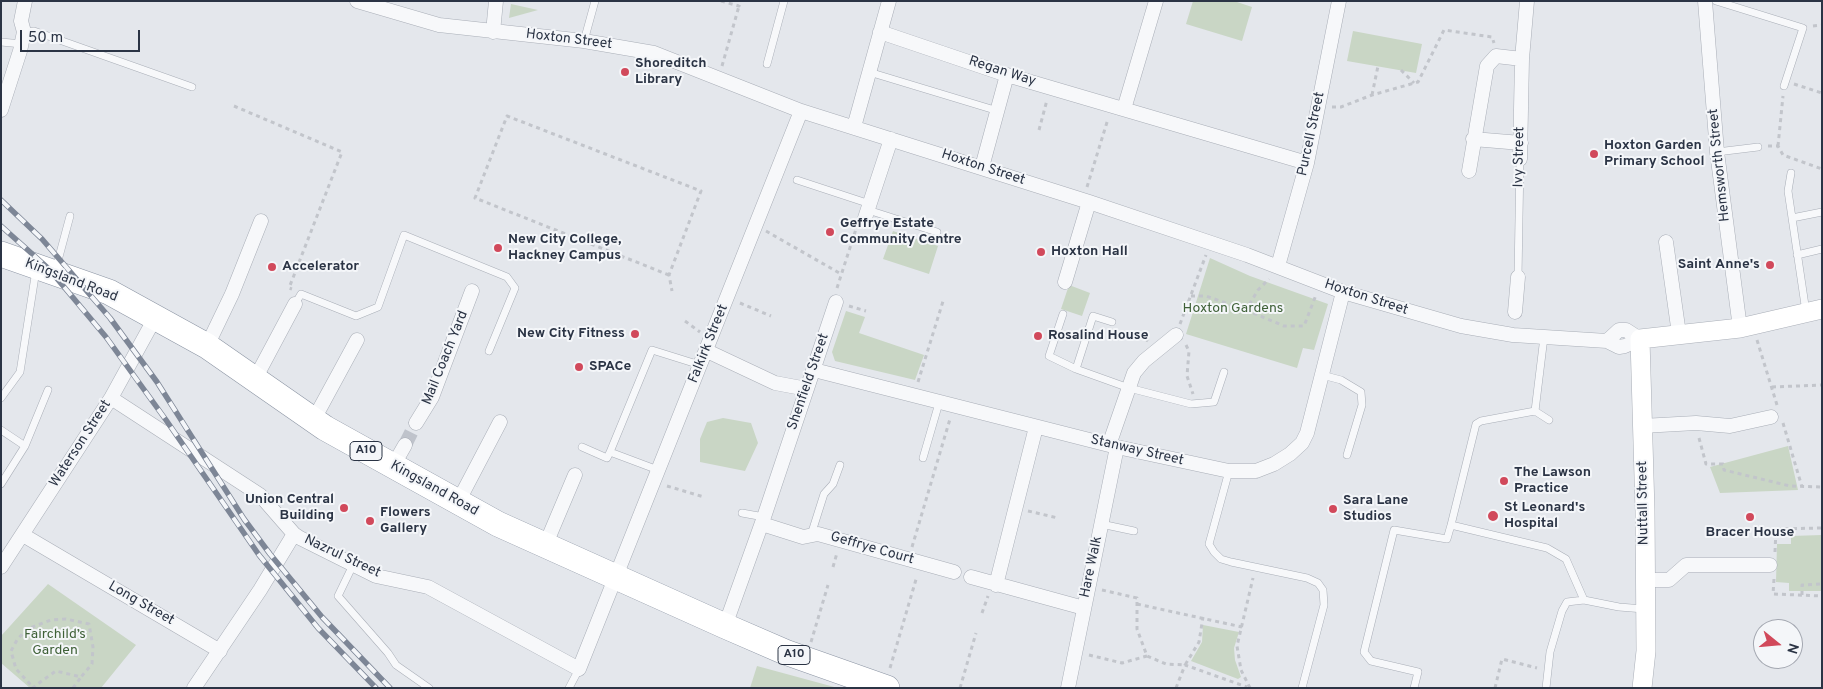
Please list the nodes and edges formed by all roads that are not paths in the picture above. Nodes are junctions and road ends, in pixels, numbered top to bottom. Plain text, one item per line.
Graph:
1 (25, 1) edge
2 (357, 1) edge
3 (496, 1) edge
4 (596, 1) edge
5 (784, 1) edge
6 (889, 1) edge
7 (1156, 1) edge
8 (1339, 1) edge
9 (1527, 1) edge
10 (1706, 1) edge
11 (1716, 1) edge
12 (493, 32) junction
13 (880, 32) junction
14 (23, 38) junction
15 (584, 41) junction
16 (1, 42) edge
17 (1522, 59) junction
18 (767, 64) dead end
19 (869, 72) junction
20 (1008, 75) junction
21 (1785, 84) road end
22 (192, 87) dead end
23 (1118, 107) junction
24 (1, 110) edge
25 (801, 110) junction
26 (998, 111) junction
27 (854, 127) junction
28 (891, 138) junction
29 (1473, 139) junction
30 (1520, 143) junction
31 (1758, 147) road end
32 (1717, 152) junction
33 (1520, 159) joint
34 (1307, 163) junction
35 (982, 167) junction
36 (1469, 171) dead end
37 (1791, 173) dead end
38 (797, 180) dead end
39 (1086, 201) junction
40 (868, 211) junction
41 (1822, 212) edge
42 (70, 216) dead end
43 (1792, 218) junction
44 (261, 221) dead end
45 (937, 232) dead end
46 (1666, 242) dead end
47 (1822, 249) edge
48 (1, 254) edge
49 (1797, 255) junction
50 (1278, 266) junction
51 (46, 270) junction
52 (1518, 277) joint
53 (1064, 282) dead end
54 (472, 291) dead end
55 (1343, 292) junction
56 (298, 299) joint
57 (836, 302) road end
58 (1814, 310) edge
59 (1515, 312) dead end
60 (1063, 314) dead end
61 (155, 318) junction
62 (1112, 322) dead end
63 (1740, 328) junction
64 (1679, 334) junction
65 (1176, 335) road end
66 (1544, 337) junction
67 (1640, 339) junction
68 (357, 340) dead end
69 (206, 346) junction
70 (489, 351) dead end
71 (707, 351) junction
72 (700, 366) junction
73 (1076, 369) junction
74 (814, 370) junction
75 (1224, 372) dead end
76 (1322, 375) junction
77 (255, 379) junction
78 (1129, 388) junction
79 (807, 389) junction
80 (48, 390) dead end
81 (1, 398) edge
82 (112, 398) junction
83 (939, 403) junction
84 (1535, 411) junction
85 (1771, 417) dead end
86 (1549, 420) dead end
87 (313, 421) junction
88 (500, 422) dead end
89 (416, 423) tunnel mouth
90 (1642, 426) junction
91 (1036, 428) junction
92 (1, 430) edge
93 (24, 446) junction
94 (1113, 446) junction
95 (582, 447) dead end
96 (610, 452) junction
97 (1347, 455) dead end
98 (923, 458) dead end
99 (840, 466) dead end
100 (1229, 471) junction
101 (575, 476) dead end
102 (656, 477) junction
103 (1, 484) edge
104 (458, 502) junction
105 (742, 513) dead end
106 (763, 520) junction
107 (1101, 524) junction
108 (1450, 526) junction
109 (1134, 531) dead end
110 (294, 534) junction
111 (23, 535) junction
112 (811, 535) junction
113 (545, 546) junction
114 (353, 565) junction
115 (1773, 565) road end
116 (1, 567) edge
117 (954, 572) dead end
118 (615, 577) junction
119 (971, 577) dead end
120 (1644, 580) junction
121 (996, 585) junction
122 (1584, 600) junction
123 (1084, 608) junction
124 (1645, 609) junction
125 (724, 626) junction
126 (220, 651) junction
127 (579, 669) junction
128 (886, 687) edge
129 (194, 688) edge
130 (429, 688) edge
131 (569, 688) edge
132 (1068, 688) edge
133 (1302, 688) edge
134 (1414, 688) edge
135 (1546, 688) edge
136 (1642, 688) edge

1 - 14 street
2 - 12 street, Hoxton Street
3 - 12 street
4 - 15 lane
5 - 18 lane
6 - 13 street
7 - 23 street
8 - 34 street, Purcell Street
9 - 17 street, Ivy Street
10 - 32 street, Hemsworth Street
11 - 21 lane
12 - 15 street, Hoxton Street
13 - 19 street
13 - 20 street, Regan Way
14 - 16 lane
14 - 22 lane
14 - 24 street
15 - 25 street, Hoxton Street
17 - 29 street
17 - 30 street, Ivy Street
19 - 26 lane
19 - 27 street
20 - 23 street, Regan Way
20 - 26 street
23 - 34 street, Regan Way
25 - 27 street, Hoxton Street
25 - 71 street, Falkirk Street
26 - 35 street
27 - 28 street, Hoxton Street
28 - 35 street, Hoxton Street
28 - 40 street
29 - 30 street
29 - 36 street
30 - 33 street, Ivy Street
31 - 32 lane
32 - 63 street, Hemsworth Street
33 - 52 lane, Ivy Street
34 - 50 street, Purcell Street
35 - 39 street, Hoxton Street
37 - 43 lane
38 - 40 lane
39 - 50 street, Hoxton Street
39 - 53 street
40 - 45 lane
41 - 43 lane
42 - 51 lane
43 - 49 lane
44 - 69 street
46 - 64 street
47 - 49 lane
48 - 51 highway, Kingsland Road / A10
49 - 58 lane
50 - 55 street, Hoxton Street
51 - 61 highway, Kingsland Road / A10
51 - 81 lane
52 - 59 street, Ivy Street
54 - 89 street, Mail Coach Yard
55 - 66 street, Hoxton Street
55 - 76 street, Stanway Street
56 - 70 lane
56 - 77 street
57 - 74 street, Shenfield Street
58 - 63 street, Hoxton Street
60 - 73 lane
61 - 69 highway, Kingsland Road / A10
61 - 82 street, Waterson Street
62 - 73 lane
63 - 64 street, Hoxton Street
64 - 67 street, Hoxton Street
65 - 78 street, Hare Walk
66 - 67 street, Hoxton Street
66 - 84 lane
67 - 90 street, Nuttall Street
68 - 87 street
69 - 77 highway, Kingsland Road / A10
71 - 72 street, Falkirk Street
71 - 79 street
72 - 96 lane
72 - 102 street, Falkirk Street
73 - 78 lane
74 - 79 street, Shenfield Street
74 - 83 street, Stanway Street
75 - 78 lane
76 - 97 lane
76 - 100 street, Stanway Street
77 - 87 highway, Kingsland Road / A10
78 - 94 street, Hare Walk
79 - 106 street, Shenfield Street
80 - 93 lane
82 - 110 street, Nazrul Street
82 - 111 street, Waterson Street
83 - 91 street, Stanway Street
83 - 98 lane
84 - 86 lane
84 - 108 lane
85 - 90 street
87 - 104 highway, Kingsland Road / A10
88 - 104 street
90 - 120 street, Nuttall Street
91 - 94 street, Stanway Street
91 - 121 street
92 - 93 lane
93 - 103 lane
94 - 100 street, Stanway Street
94 - 107 street, Hare Walk
95 - 96 lane
96 - 102 lane
99 - 112 lane
100 - 133 lane
101 - 113 street
102 - 118 street, Falkirk Street
104 - 113 highway, Kingsland Road / A10
105 - 106 lane
106 - 112 street, Geffrye Court
106 - 125 street, Shenfield Street
107 - 109 lane
107 - 123 street, Hare Walk
108 - 122 lane
108 - 134 lane
110 - 114 street, Nazrul Street
110 - 126 street
111 - 116 street, Waterson Street
111 - 126 street, Long Street
112 - 117 street, Geffrye Court
113 - 118 highway, Kingsland Road / A10
114 - 127 street, Nazrul Street
114 - 130 lane
115 - 120 street
118 - 125 highway, Kingsland Road / A10
118 - 127 street, Falkirk Street
119 - 121 street
120 - 124 street, Nuttall Street
121 - 123 street
122 - 124 lane
122 - 135 lane
123 - 132 street, Hare Walk
124 - 136 street, Nuttall Street
125 - 128 highway, Kingsland Road / A10
126 - 129 street
127 - 131 lane

